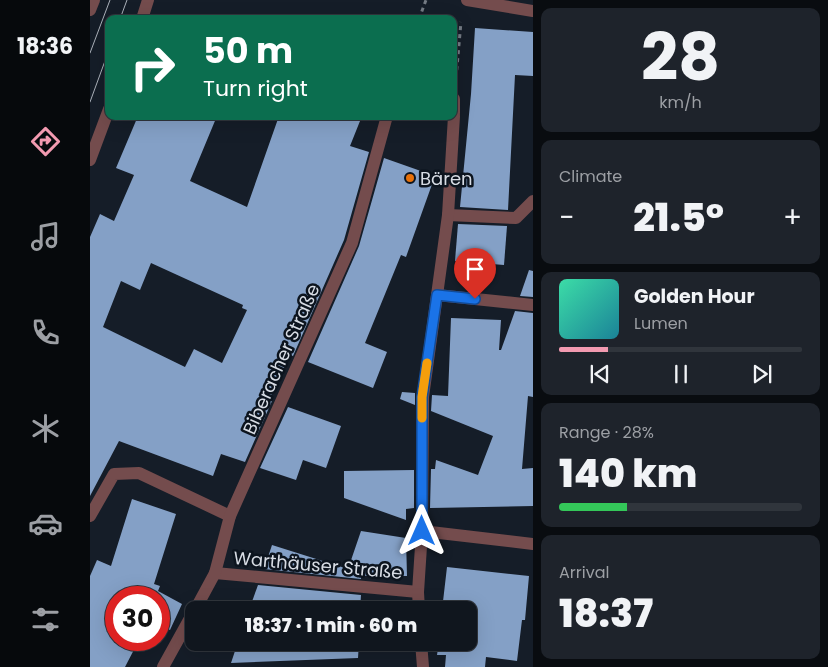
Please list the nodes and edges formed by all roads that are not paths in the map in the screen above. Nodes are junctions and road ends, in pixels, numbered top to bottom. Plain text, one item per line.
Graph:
1 (94, 0) edge
2 (148, 0) edge
3 (467, 0) edge
4 (90, 10) edge
5 (533, 11) edge
6 (143, 15) edge
7 (105, 120) edge
8 (386, 120) edge
9 (454, 120) edge
10 (90, 160) edge
11 (533, 201) edge
12 (448, 215) junction
13 (437, 295) junction
14 (533, 305) edge
15 (90, 516) edge
16 (230, 516) junction
17 (422, 531) junction
18 (533, 544) edge
19 (215, 573) junction
20 (418, 592) junction
21 (200, 601) edge
22 (418, 601) edge
23 (185, 627) edge
24 (422, 651) edge
25 (163, 667) edge
26 (423, 667) edge

1 - 4 street
2 - 6 street
3 - 5 street
7 - 10 street
8 - 16 street, Biberacher Straße
9 - 12 street
11 - 12 street
12 - 13 street
13 - 14 street
13 - 17 street
15 - 16 street
16 - 19 street, Biberacher Straße
17 - 18 street
17 - 20 street
19 - 20 street, Warthäuser Straße
19 - 21 street, Biberacher Straße
20 - 22 street
23 - 25 street, Biberacher Straße
24 - 26 street

